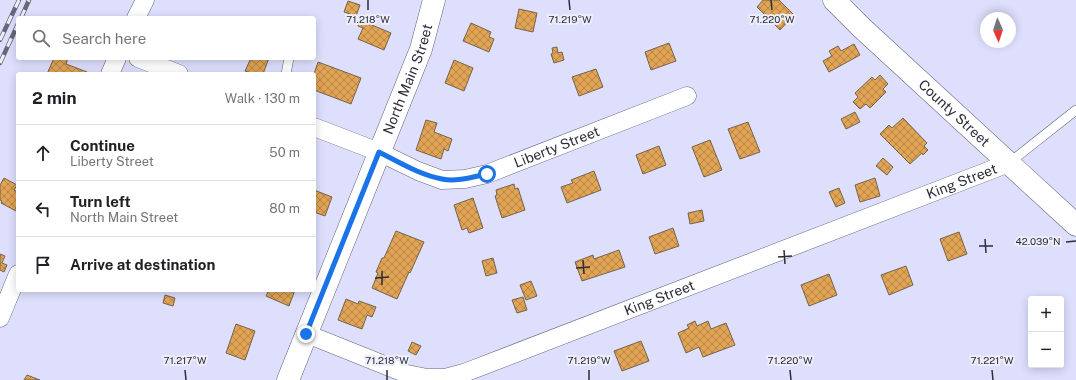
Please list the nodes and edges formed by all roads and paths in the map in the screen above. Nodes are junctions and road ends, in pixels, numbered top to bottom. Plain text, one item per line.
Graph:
1 (145, 0) edge
2 (434, 0) edge
3 (834, 0) edge
4 (137, 16) edge
5 (116, 60) edge
6 (143, 60) edge
7 (289, 60) edge
8 (111, 72) edge
9 (174, 72) edge
10 (286, 72) edge
11 (687, 96) dead end
12 (1076, 110) edge
13 (316, 128) edge
14 (379, 152) junction
15 (1009, 163) junction
16 (1076, 225) edge
17 (16, 279) edge
18 (0, 318) edge
19 (306, 334) junction
20 (288, 380) edge

1 - 4 street
2 - 14 street, North Main Street
3 - 15 street, County Street
5 - 8 street
6 - 9 street
7 - 10 lane
11 - 14 street, Liberty Street
12 - 15 lane
13 - 14 street, Liberty Street
14 - 19 street, North Main Street
15 - 16 street, County Street
15 - 19 street, King Street
17 - 18 street
19 - 20 street, North Main Street

